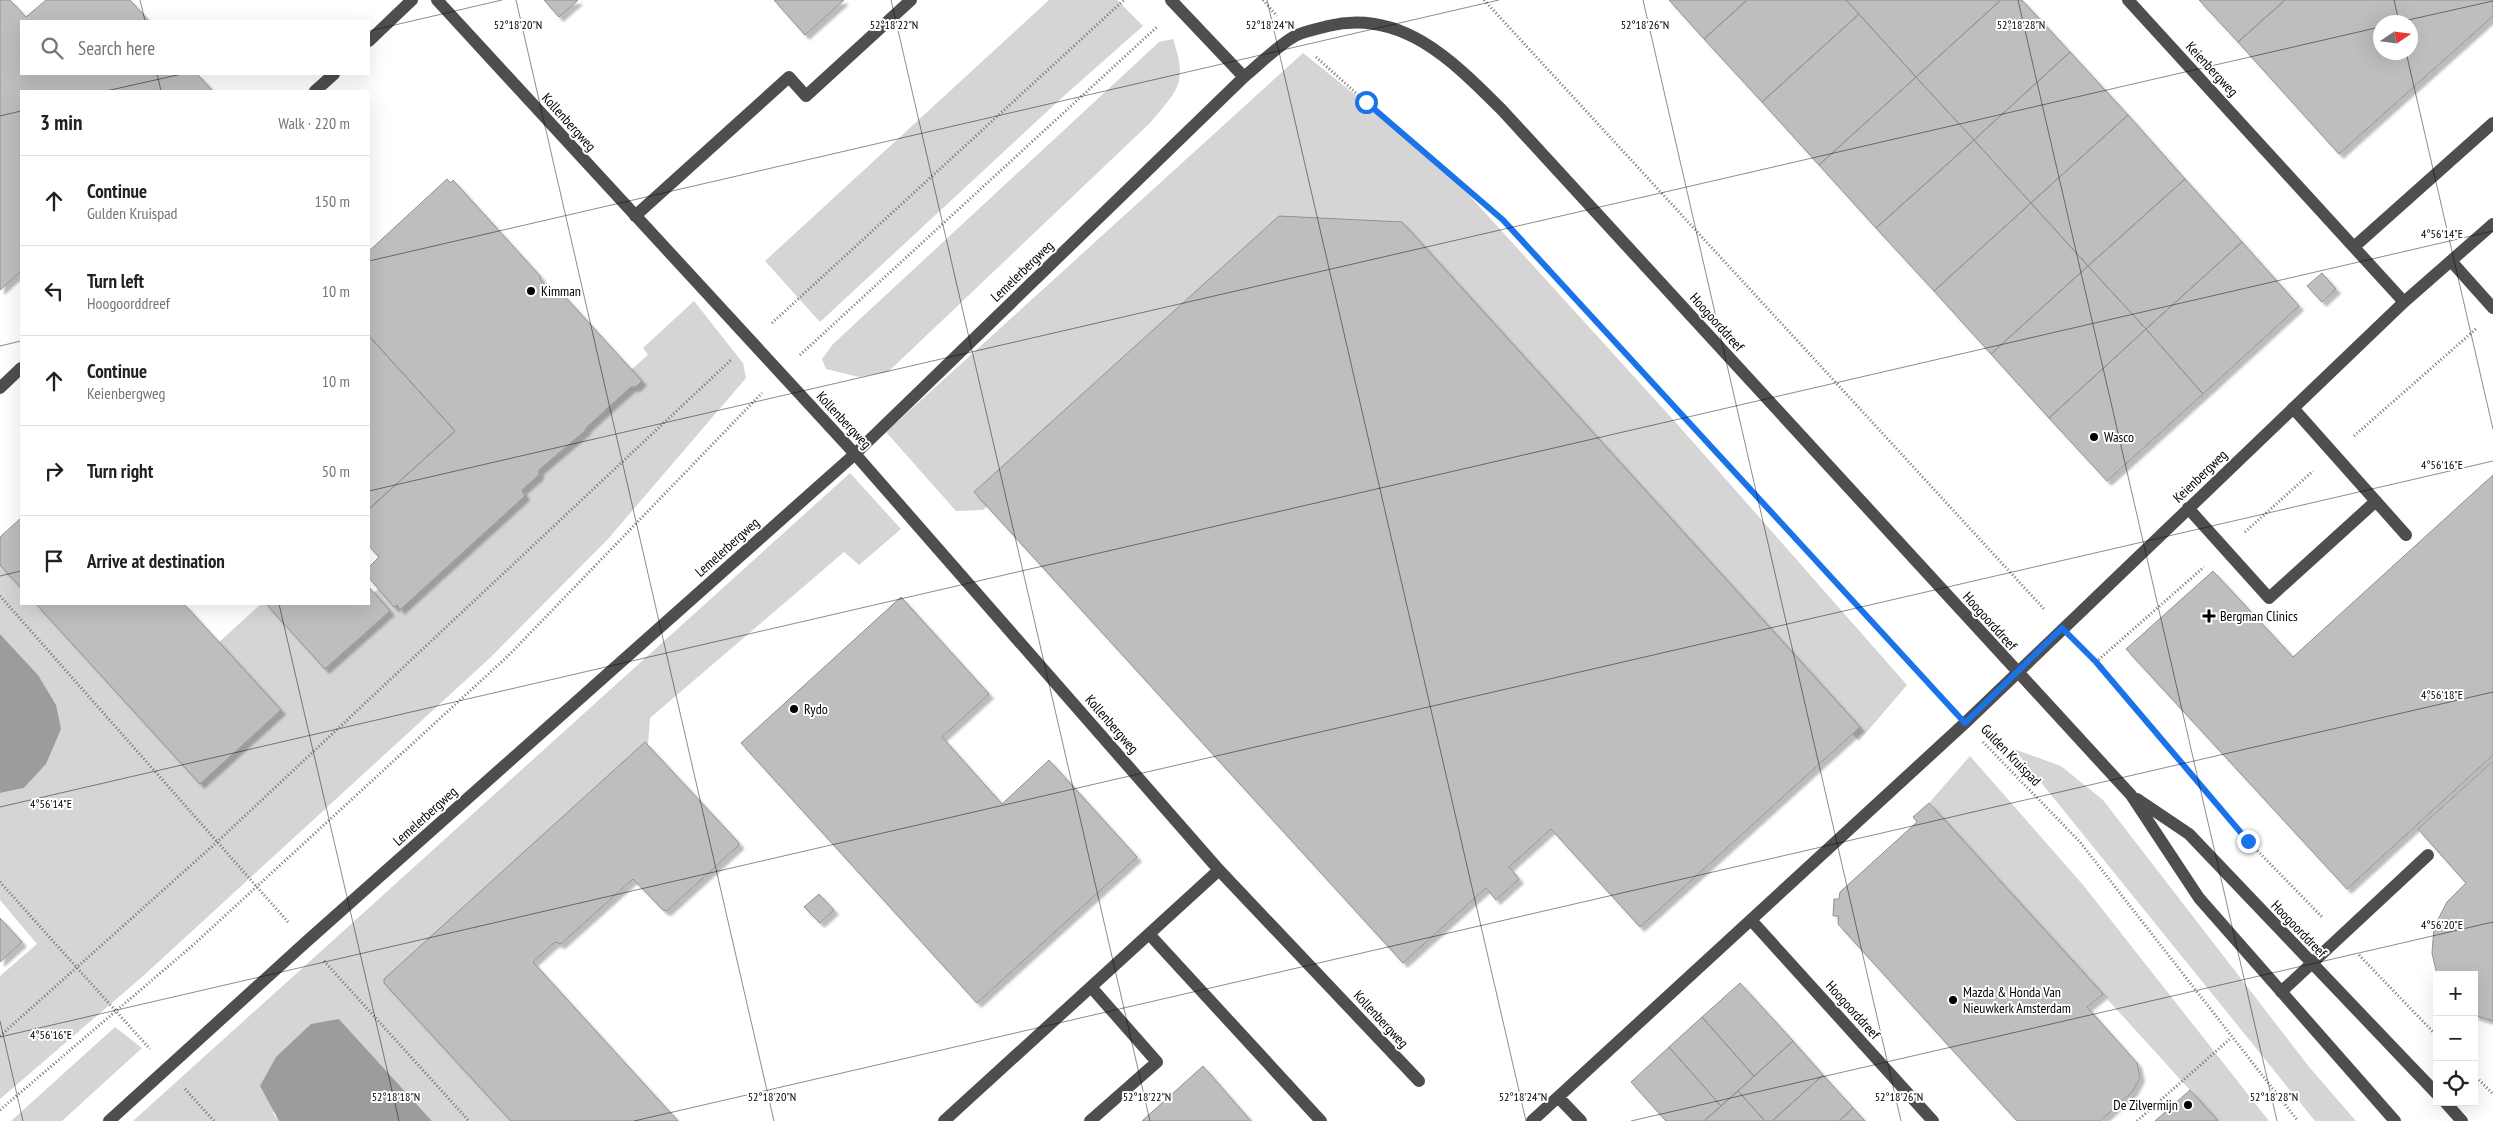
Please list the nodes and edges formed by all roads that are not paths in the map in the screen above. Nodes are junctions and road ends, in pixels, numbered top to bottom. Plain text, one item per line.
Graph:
1 (412, 0) edge
2 (437, 0) edge
3 (911, 0) edge
4 (2128, 0) edge
5 (1175, 4) edge
6 (1372, 23) joint
7 (370, 40) edge
8 (333, 75) edge
9 (1244, 77) junction
10 (316, 90) edge
11 (2493, 124) edge
12 (635, 216) junction
13 (2493, 224) edge
14 (2355, 246) junction
15 (2451, 261) junction
16 (2404, 302) junction
17 (2493, 308) edge
18 (20, 369) edge
19 (0, 388) edge
20 (2293, 408) junction
21 (855, 454) junction
22 (2376, 501) junction
23 (2188, 508) junction
24 (2406, 535) dead end
25 (2017, 673) junction
26 (2131, 795) junction
27 (2428, 855) dead end
28 (1219, 870) junction
29 (1751, 920) junction
30 (1149, 934) junction
31 (2312, 964) junction
32 (1091, 987) junction
33 (2282, 992) junction
34 (1419, 1080) dead end
35 (2433, 1090) edge
36 (1558, 1097) junction
37 (2448, 1106) edge
38 (109, 1121) edge
39 (944, 1121) edge
40 (1090, 1121) edge
41 (1321, 1121) edge
42 (1532, 1121) edge
43 (1581, 1121) edge
44 (1933, 1121) edge
45 (2395, 1121) edge
46 (2462, 1121) edge

1 - 7 street
2 - 12 street, Kollenbergweg
3 - 12 street
4 - 14 street, Keienbergweg
5 - 9 street
6 - 9 street, Lemelerbergweg
6 - 25 street, Hoogoorddreef
8 - 10 street
9 - 21 street, Lemelerbergweg
11 - 14 street
12 - 21 street, Kollenbergweg
13 - 15 street, Keienbergweg
14 - 16 street, Keienbergweg
15 - 16 street, Keienbergweg
15 - 17 street
16 - 20 street, Keienbergweg
18 - 19 street
20 - 22 street
20 - 23 street, Keienbergweg
21 - 28 street, Kollenbergweg
21 - 38 street, Lemelerbergweg
22 - 23 street
22 - 24 street
23 - 25 street, Keienbergweg
25 - 26 street, Hoogoorddreef
25 - 29 street
26 - 31 street, Hoogoorddreef
26 - 33 street, Hoogoorddreef
27 - 31 street
28 - 30 street
28 - 34 street, Kollenbergweg
29 - 36 street
29 - 44 street, Hoogoorddreef
30 - 32 street
30 - 41 street
31 - 33 street
31 - 35 street, Hoogoorddreef
32 - 39 street
32 - 40 street
33 - 45 street, Hoogoorddreef
36 - 42 street
36 - 43 street
37 - 46 street

